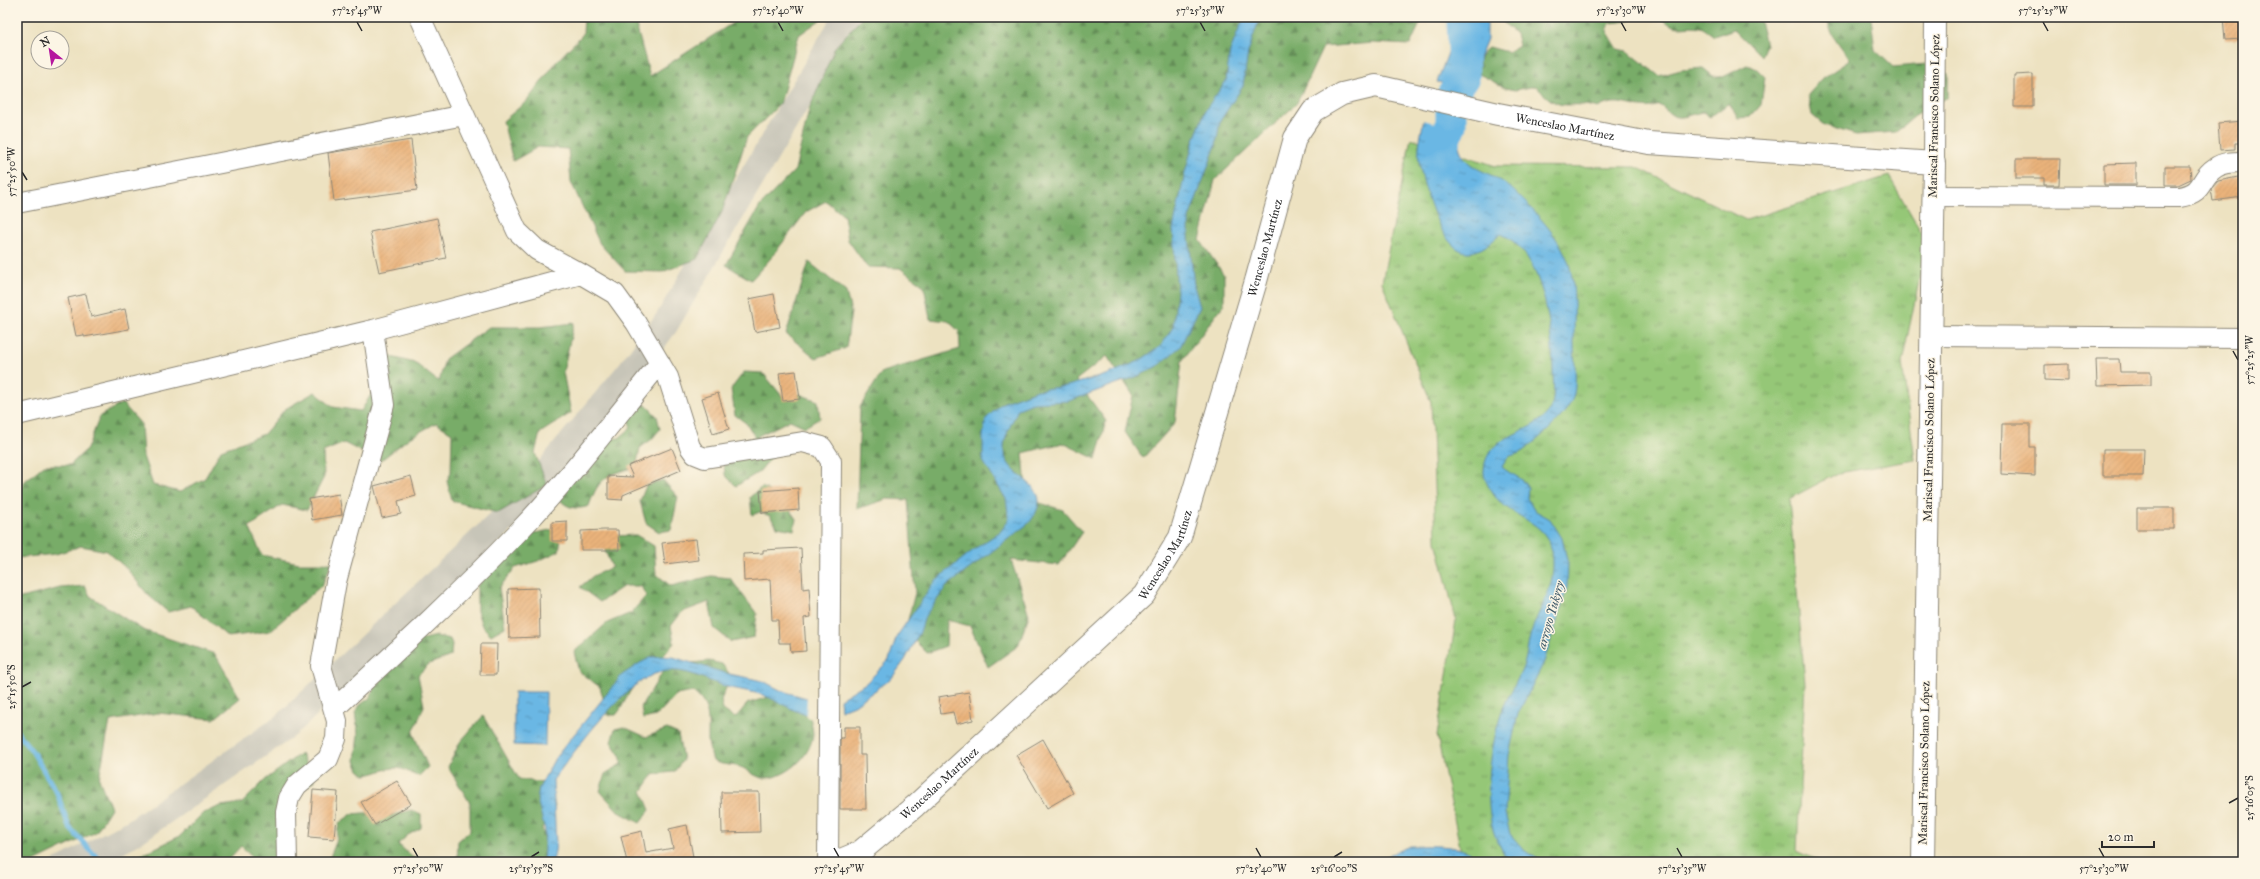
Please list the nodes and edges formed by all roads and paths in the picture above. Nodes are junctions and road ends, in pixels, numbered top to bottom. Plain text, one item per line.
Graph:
1 (420, 17) edge
2 (1935, 17) edge
3 (464, 115) junction
4 (2243, 162) edge
5 (1934, 163) junction
6 (1933, 196) junction
7 (17, 203) edge
8 (581, 274) junction
9 (373, 330) junction
10 (1931, 336) junction
11 (2243, 338) edge
12 (660, 363) junction
13 (17, 415) edge
14 (334, 709) junction
15 (287, 862) edge
16 (828, 862) edge
17 (836, 862) edge
18 (1923, 862) edge

1 - 3 street
2 - 5 street, Mariscal Francisco Solano López
3 - 7 street
3 - 8 street
4 - 6 street
5 - 6 main road, Mariscal Francisco Solano López
5 - 17 main road, Wenceslao Martínez
6 - 10 main road, Mariscal Francisco Solano López
8 - 9 street
8 - 12 street
9 - 13 street
9 - 14 street
10 - 11 street
10 - 18 main road, Mariscal Francisco Solano López
12 - 14 street
12 - 16 street
14 - 15 street

